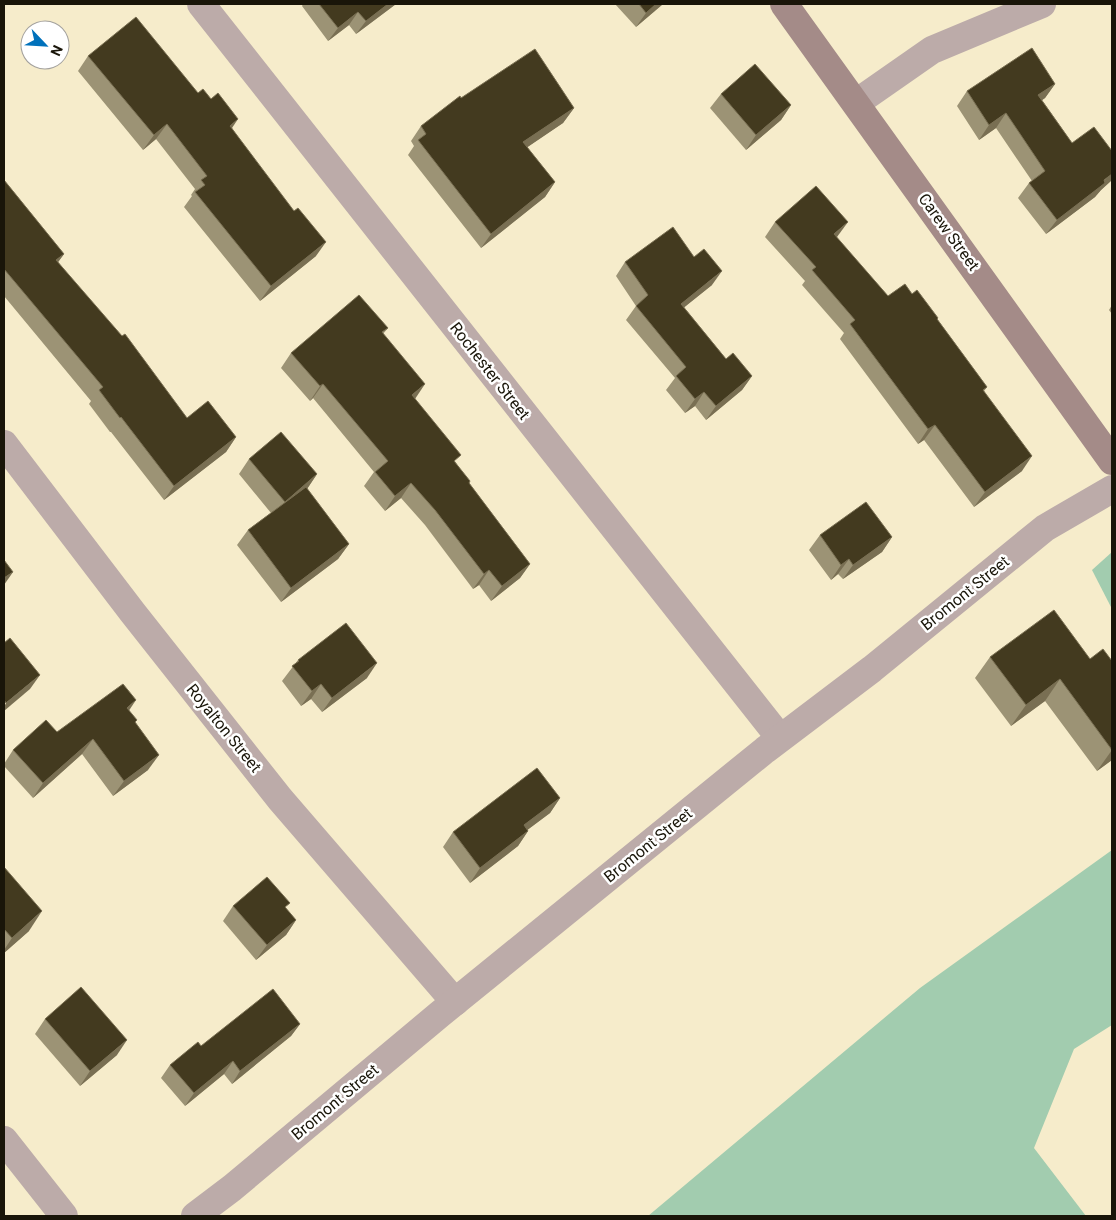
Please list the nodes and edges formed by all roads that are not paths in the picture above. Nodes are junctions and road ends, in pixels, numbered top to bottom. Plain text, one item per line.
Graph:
1 (201, 4) edge
2 (784, 4) edge
3 (1042, 4) edge
4 (856, 103) junction
5 (4, 444) edge
6 (1112, 460) edge
7 (1112, 489) edge
8 (780, 738) junction
9 (455, 1002) junction
10 (4, 1140) edge
11 (64, 1216) edge
12 (194, 1216) edge

1 - 8 street, Rochester Street
2 - 4 street, Carew Street
3 - 4 street
4 - 6 street, Carew Street
5 - 9 street, Royalton Street
7 - 8 street, Bromont Street
8 - 9 street, Bromont Street
9 - 12 street, Bromont Street
10 - 11 street

